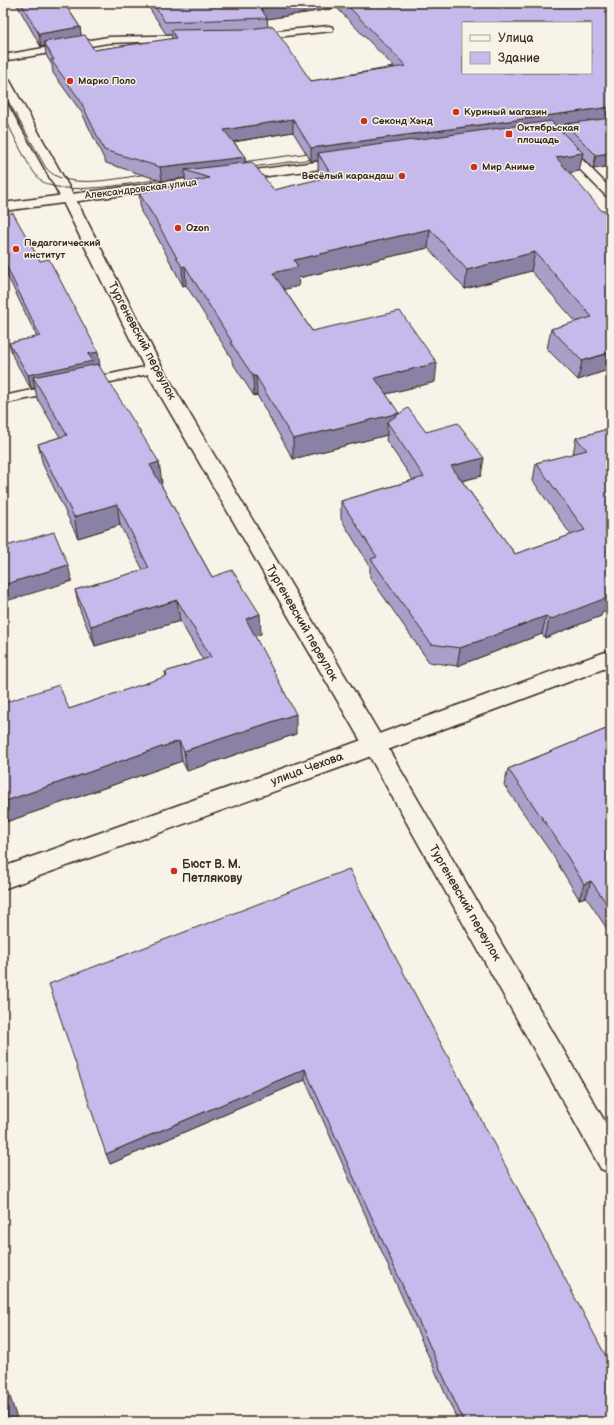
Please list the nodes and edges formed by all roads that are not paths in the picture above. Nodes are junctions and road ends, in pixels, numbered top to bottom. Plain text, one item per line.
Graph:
1 (329, 29) dead end
2 (249, 37) edge
3 (202, 38) edge
4 (3, 58) edge
5 (3, 81) edge
6 (556, 139) edge
7 (358, 161) edge
8 (611, 195) edge
9 (68, 198) junction
10 (3, 207) edge
11 (154, 369) junction
12 (3, 400) edge
13 (611, 658) edge
14 (374, 744) junction
15 (3, 878) edge
16 (611, 1159) edge

1 - 2 lane
3 - 4 lane
5 - 9 street, Тургеневский переулок
6 - 8 lane
7 - 9 street, Александровская улица
9 - 10 street, Александровская улица
9 - 11 street, Тургеневский переулок
11 - 12 lane
11 - 14 street, Тургеневский переулок
13 - 14 street, улица Чехова
14 - 15 street, улица Чехова
14 - 16 street, Тургеневский переулок

